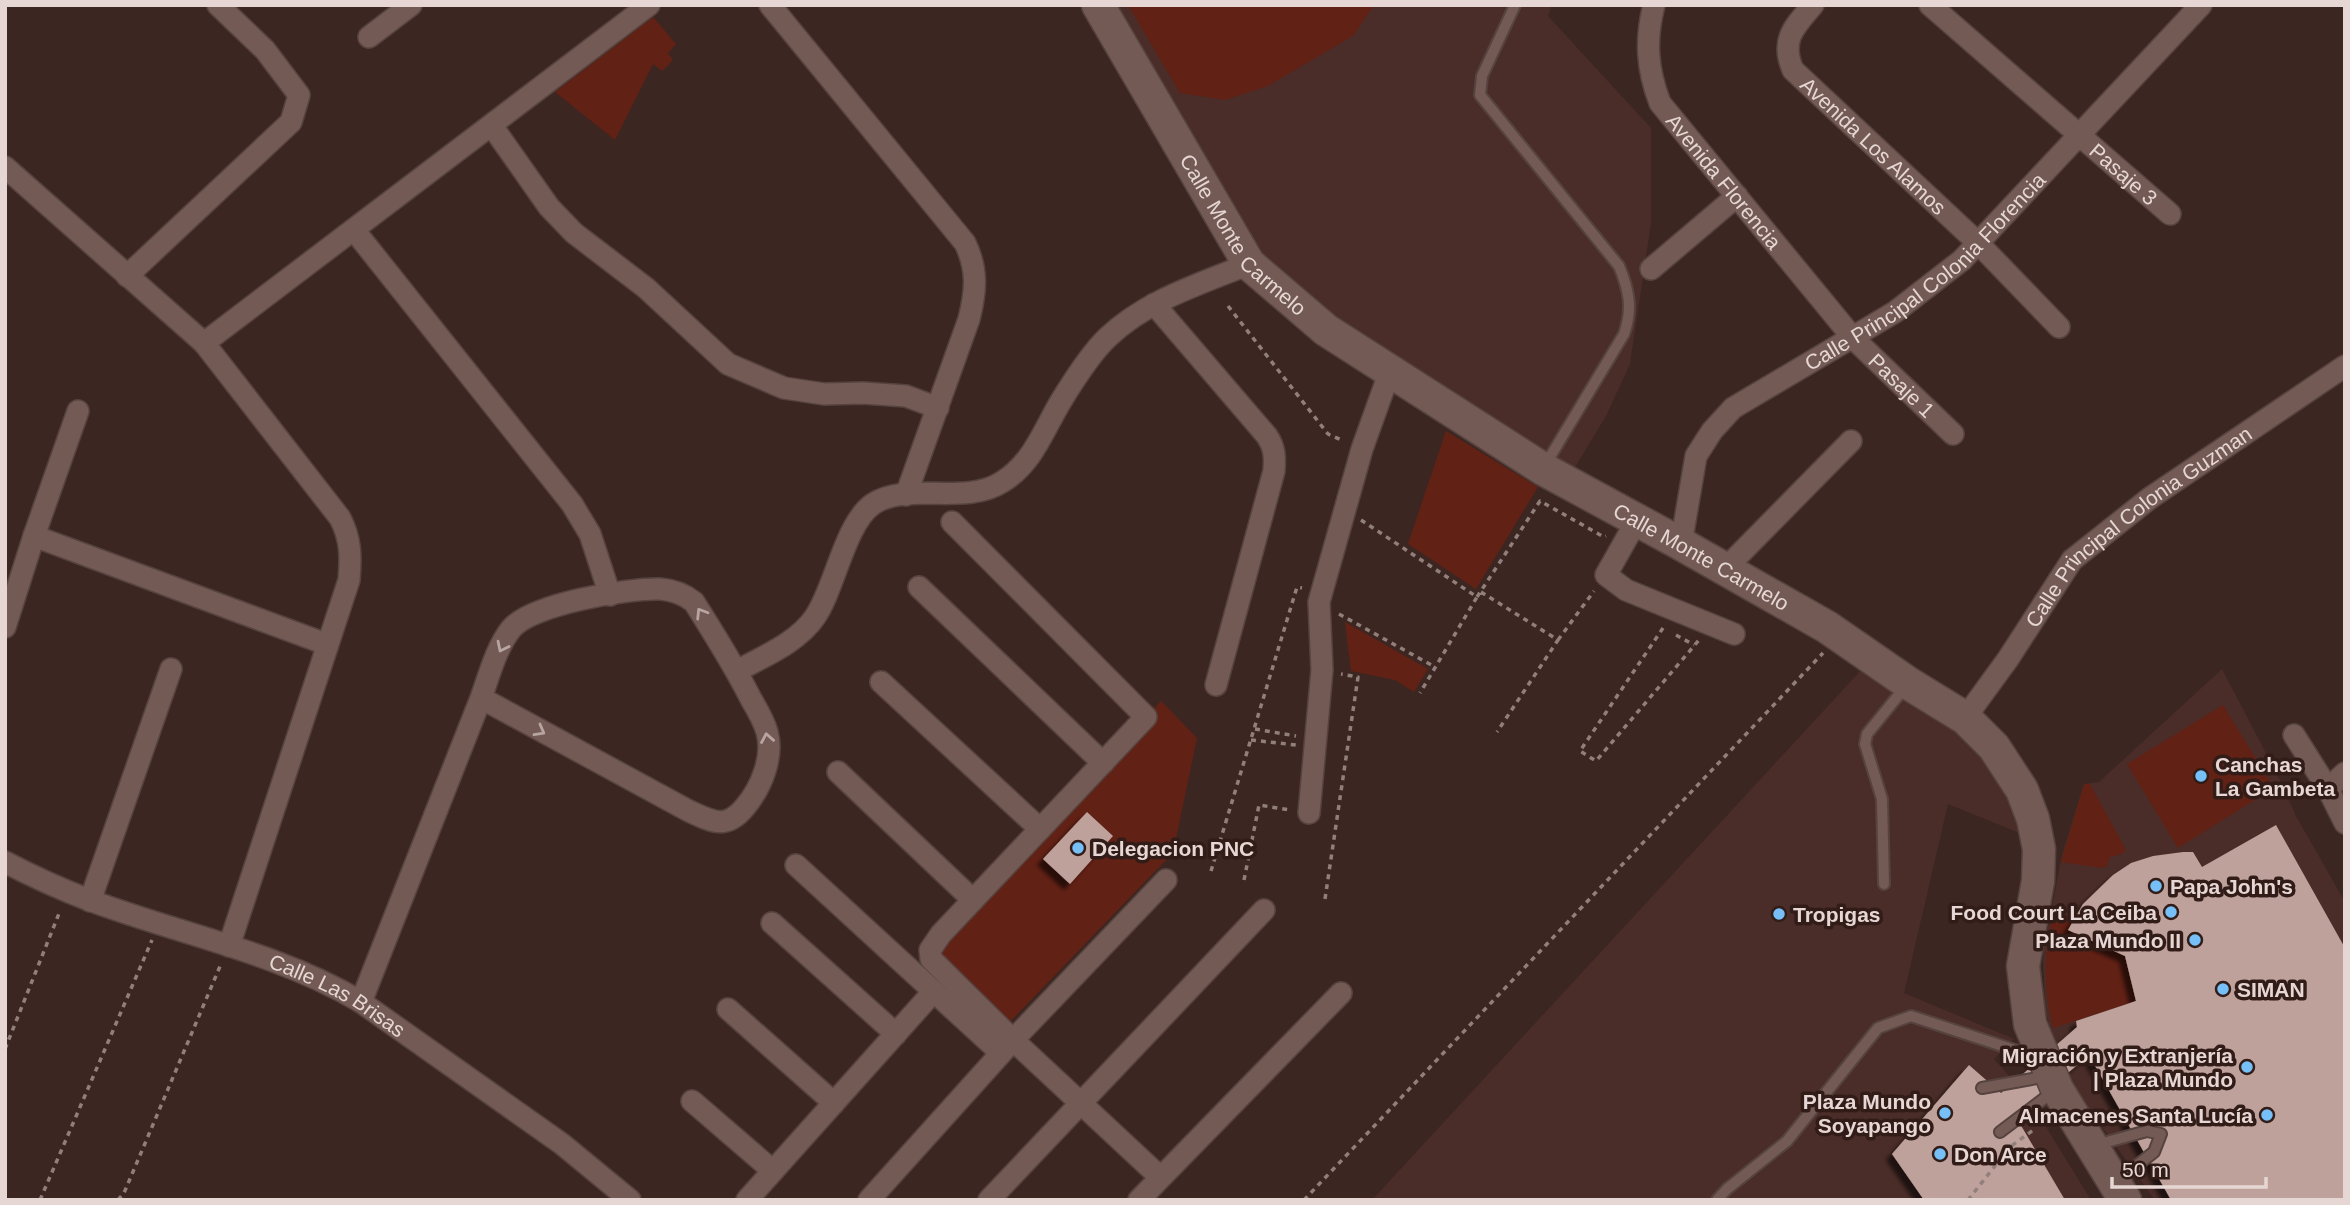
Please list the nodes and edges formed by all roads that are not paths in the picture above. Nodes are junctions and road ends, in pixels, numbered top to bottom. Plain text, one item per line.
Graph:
1 (218, 5) edge
2 (411, 5) edge
3 (649, 5) edge
4 (770, 5) edge
5 (1097, 5) edge
6 (1515, 5) edge
7 (1654, 5) edge
8 (1813, 5) edge
9 (1930, 5) edge
10 (2193, 8) edge
11 (369, 37) dead end
12 (492, 126) junction
13 (2079, 135) junction
14 (5, 167) edge
15 (1737, 196) junction
16 (2170, 214) dead end
17 (354, 230) junction
18 (1978, 243) junction
19 (1249, 264) junction
20 (1651, 269) dead end
21 (127, 276) junction
22 (1154, 304) junction
23 (2059, 327) dead end
24 (1853, 338) junction
25 (204, 343) junction
26 (2345, 366) edge
27 (1390, 371) junction
28 (938, 408) junction
29 (78, 411) dead end
30 (1953, 434) dead end
31 (1851, 441) dead end
32 (1543, 469) junction
33 (906, 495) junction
34 (952, 522) dead end
35 (1633, 527) junction
36 (34, 536) junction
37 (1681, 544) junction
38 (1725, 569) junction
39 (919, 587) dead end
40 (610, 595) junction
41 (5, 627) edge
42 (1734, 634) dead end
43 (326, 644) junction
44 (171, 669) dead end
45 (737, 671) junction
46 (881, 682) dead end
47 (1908, 683) junction
48 (1216, 685) dead end
49 (481, 698) junction
50 (1965, 718) junction
51 (2294, 735) dead end
52 (1103, 763) junction
53 (838, 772) dead end
54 (2345, 773) edge
55 (2328, 789) junction
56 (1309, 813) road end
57 (2345, 823) edge
58 (1040, 829) junction
59 (5, 862) edge
60 (796, 865) dead end
61 (1166, 880) dead end
62 (1884, 884) dead end
63 (973, 900) junction
64 (90, 901) junction
65 (1264, 910) dead end
66 (772, 923) dead end
67 (229, 946) junction
68 (934, 991) junction
69 (1341, 992) dead end
70 (361, 1002) junction
71 (728, 1009) dead end
72 (896, 1034) junction
73 (1007, 1046) junction
74 (2050, 1074) junction
75 (1982, 1088) dead end
76 (692, 1101) dead end
77 (1079, 1102) junction
78 (834, 1103) junction
79 (2000, 1132) dead end
80 (2093, 1146) junction
81 (773, 1171) junction
82 (1160, 1177) junction
83 (2120, 1191) edge
84 (630, 1200) edge
85 (747, 1200) edge
86 (869, 1200) edge
87 (989, 1200) edge
88 (1139, 1200) edge
89 (1717, 1200) edge

1 - 21 street
2 - 11 street
3 - 12 street
4 - 28 street
5 - 19 street, Calle Monte Carmelo
6 - 32 lane
7 - 15 street, Avenida Florencia
8 - 18 street, Avenida Los Alamos
9 - 13 street
10 - 13 street, Calle Principal Colonia Florencia
12 - 17 street
12 - 28 street
13 - 16 street, Pasaje 3
13 - 18 street, Calle Principal Colonia Florencia
14 - 21 street
15 - 20 street
15 - 24 street, Avenida Florencia
17 - 25 street
17 - 40 street
18 - 23 street, Avenida Los Alamos
18 - 24 street, Calle Principal Colonia Florencia
19 - 22 street
19 - 27 street, Calle Monte Carmelo
21 - 25 street
22 - 33 street
22 - 48 street
24 - 30 street, Pasaje 1
24 - 37 street, Calle Principal Colonia Florencia
25 - 43 street
26 - 50 street, Calle Principal Colonia Guzman
27 - 32 street, Calle Monte Carmelo
27 - 56 street
28 - 33 street
29 - 36 street
31 - 38 street
32 - 35 street, Calle Monte Carmelo
33 - 45 street
34 - 52 street
35 - 37 street, Calle Monte Carmelo
35 - 42 street
36 - 41 street
36 - 43 street
37 - 38 street, Calle Monte Carmelo
38 - 47 street, Calle Monte Carmelo
39 - 52 street
45 -> 40 street
40 -> 49 street
43 - 67 street
44 - 64 street
49 -> 45 street
46 - 58 street
47 - 50 street, Calle Monte Carmelo
47 - 62 lane
49 - 70 street
50 - 74 street, Calle Monte Carmelo
51 - 55 street
52 - 58 street
53 - 63 street
54 - 55 street
55 - 57 street
58 - 63 street
59 - 64 street, Calle Las Brisas
60 - 68 street
61 - 73 street
63 - 73 street
64 - 67 street, Calle Las Brisas
65 - 77 street
66 - 72 street
67 - 70 street, Calle Las Brisas
68 - 72 street
68 - 73 street
69 - 82 street
70 - 84 street, Calle Las Brisas
71 - 78 street
72 - 78 street
73 - 77 street
73 - 86 street
74 - 75 lane
74 - 79 lane
74 - 80 street, Calle Monte Carmelo
74 - 89 lane
76 - 81 street
77 - 82 street
77 - 87 street
78 - 81 street
80 - 83 street, Calle Monte Carmelo
80 - 83 lane
81 - 85 street
82 - 88 street

